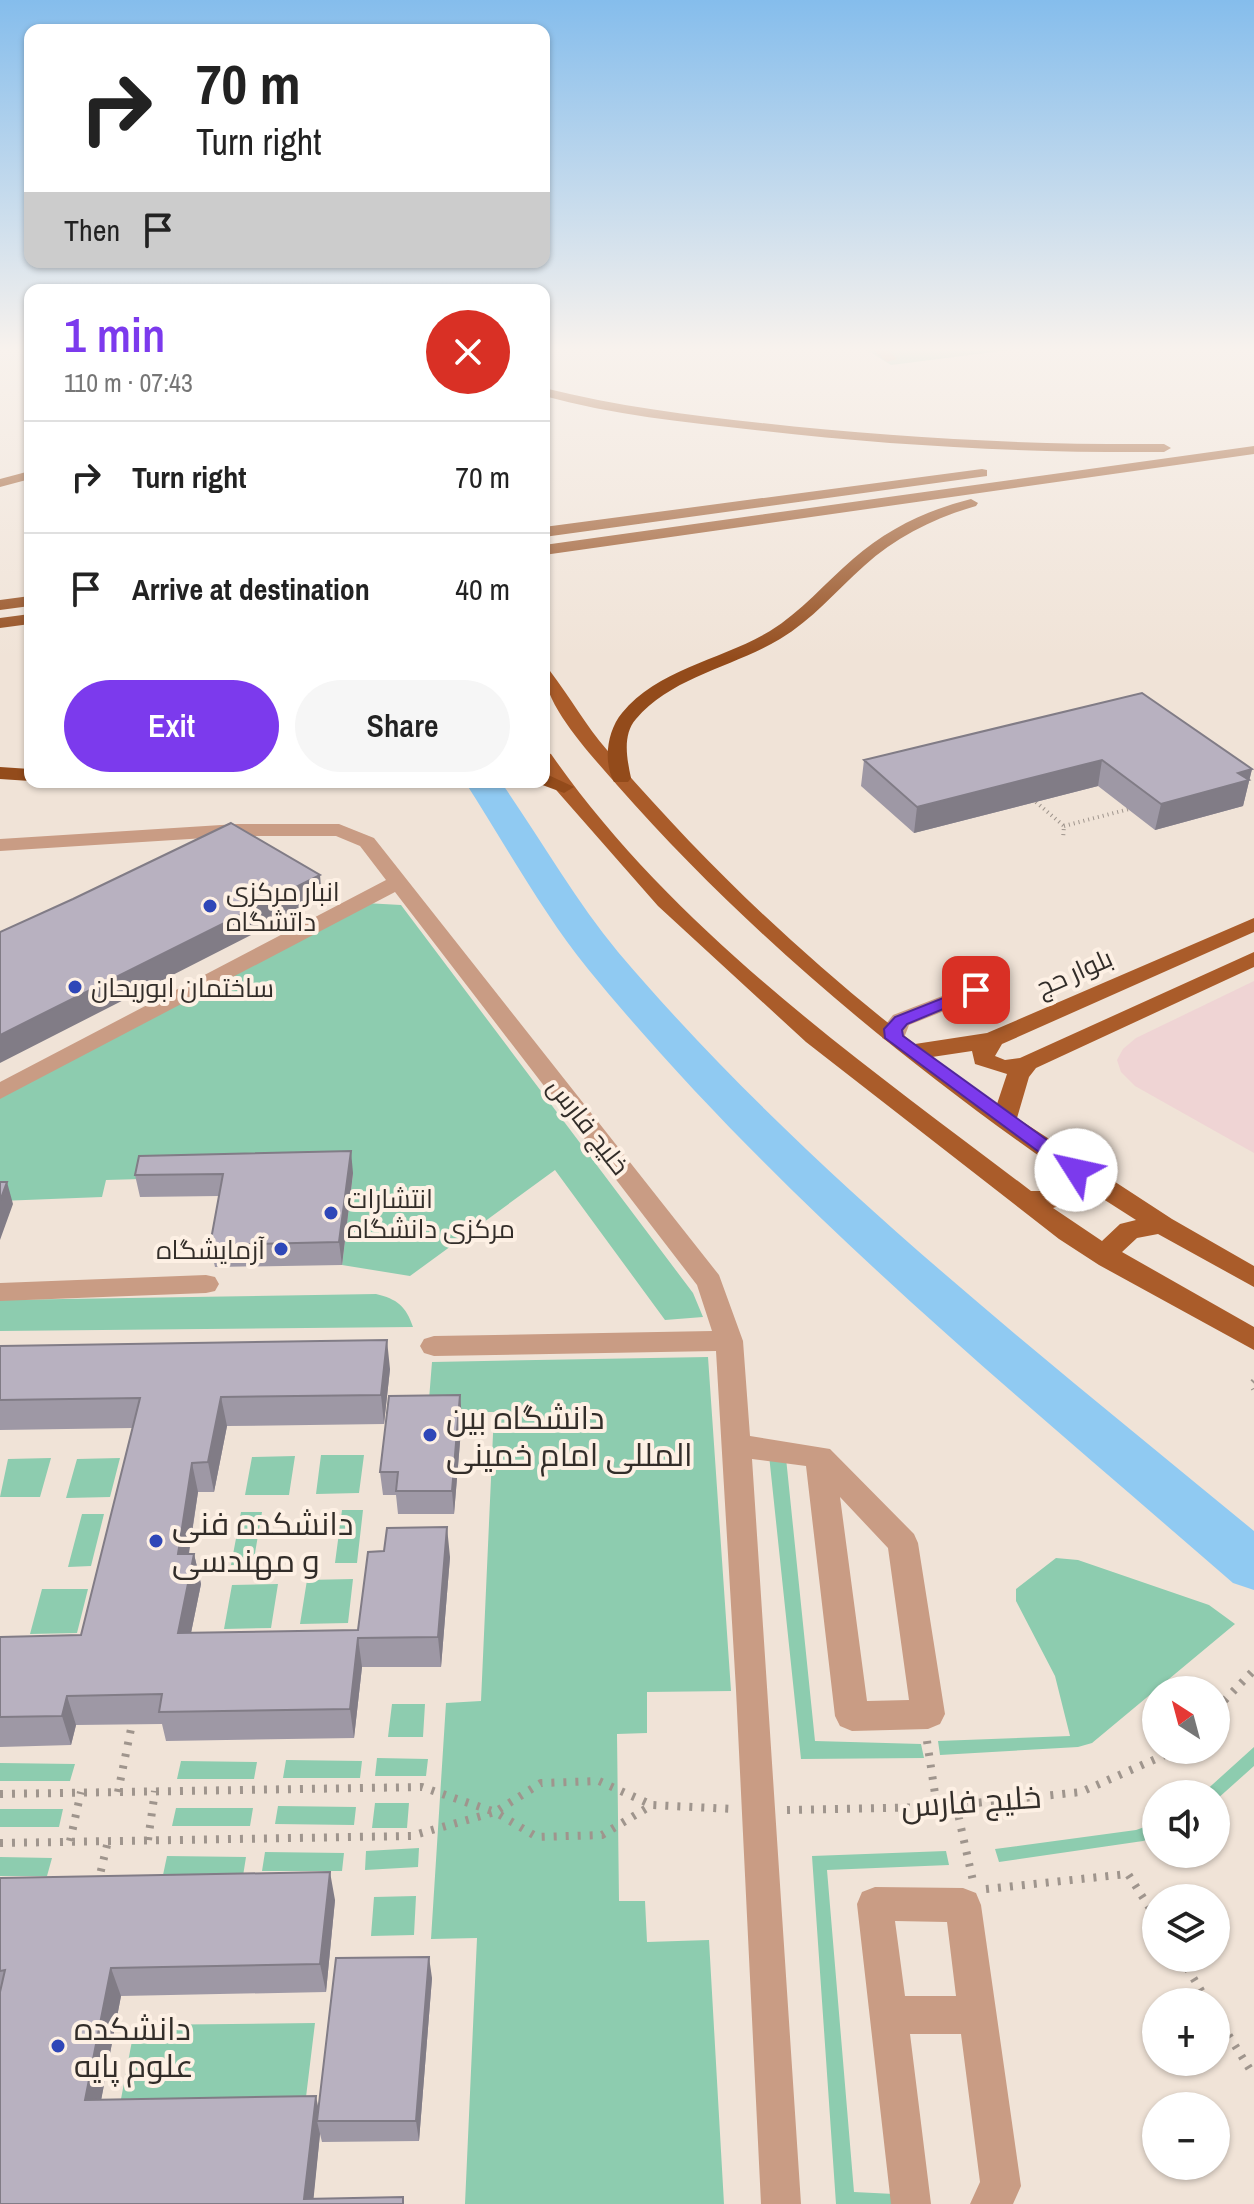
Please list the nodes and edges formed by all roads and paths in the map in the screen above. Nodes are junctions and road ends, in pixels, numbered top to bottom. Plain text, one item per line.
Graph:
1 (1128, 453) edge
2 (1234, 453) edge
3 (1075, 476) junction
4 (24, 477) edge
5 (0, 483) edge
6 (550, 531) edge
7 (550, 549) edge
8 (24, 602) edge
9 (0, 605) edge
10 (24, 620) edge
11 (0, 623) edge
12 (550, 684) edge
13 (0, 773) edge
14 (24, 775) edge
15 (621, 778) junction
16 (554, 783) edge
17 (1036, 802) edge
18 (1129, 809) dead end
19 (1064, 826) junction
20 (1063, 839) dead end
21 (0, 845) edge
22 (398, 882) junction
23 (1254, 924) edge
24 (1254, 959) edge
25 (976, 990) dead end
26 (994, 1039) junction
27 (903, 1045) junction
28 (1028, 1063) junction
29 (0, 1092) edge
30 (1004, 1120) junction
31 (1076, 1170) junction
32 (1023, 1199) junction
33 (1159, 1225) junction
34 (1108, 1259) junction
35 (1254, 1278) edge
36 (206, 1284) dead end
37 (0, 1292) edge
38 (1254, 1340) edge
39 (729, 1341) junction
40 (434, 1346) dead end
41 (736, 1445) junction
42 (820, 1457) junction
43 (1254, 1670) edge
44 (1230, 1695) edge
45 (923, 1714) junction
46 (132, 1724) dead end
47 (1144, 1764) edge
48 (155, 1791) junction
49 (81, 1792) junction
50 (118, 1792) junction
51 (0, 1794) edge
52 (652, 1805) junction
53 (956, 1805) junction
54 (937, 1807) junction
55 (757, 1811) junction
56 (495, 1812) junction
57 (148, 1840) junction
58 (70, 1841) junction
59 (108, 1841) junction
60 (0, 1843) edge
61 (95, 1892) edge
62 (1142, 1896) edge
63 (888, 2015) junction
64 (978, 2015) junction
65 (1230, 2037) edge
66 (1254, 2076) edge
67 (781, 2204) edge
68 (911, 2204) edge
69 (990, 2204) edge

1 - 6 highway
2 - 3 highway
3 - 7 highway
3 - 15 highway
4 - 5 highway
8 - 9 highway
10 - 11 highway
12 - 15 main road
13 - 14 highway
15 - 27 main road
16 - 32 main road
17 - 19 path
18 - 19 path
19 - 20 path
21 - 22 street, خلیج فارس
22 - 29 street
22 - 39 street, خلیج فارس
23 - 26 main road, بلوار حج
24 - 28 main road
25 - 27 street
26 - 27 main road, بلوار حج
26 - 28 main road
27 - 30 main road
28 - 30 main road
30 - 31 main road
31 - 32 main road
31 - 33 main road
32 - 34 main road
33 - 34 main road
33 - 35 main road
34 - 38 main road
36 - 37 street
39 - 40 street
39 - 41 street, خلیج فارس
41 - 42 street
41 - 55 street, خلیج فارس
42 - 45 street
42 - 45 street
43 - 44 path
45 - 54 path
46 - 50 path
47 - 53 path, خلیج فارس
48 - 50 path
48 - 56 path
48 - 57 path
49 - 50 path
49 - 51 path
49 - 58 path
52 - 55 path
52 - 56 path
52 - 56 path
53 - 54 path, خلیج فارس
53 - 62 path
54 - 55 path, خلیج فارس
55 - 67 street, خلیج فارس
56 - 57 path
57 - 59 path
58 - 59 path
58 - 60 path
59 - 61 path
63 - 64 street
63 - 64 street
63 - 68 street
64 - 69 street
65 - 66 path

